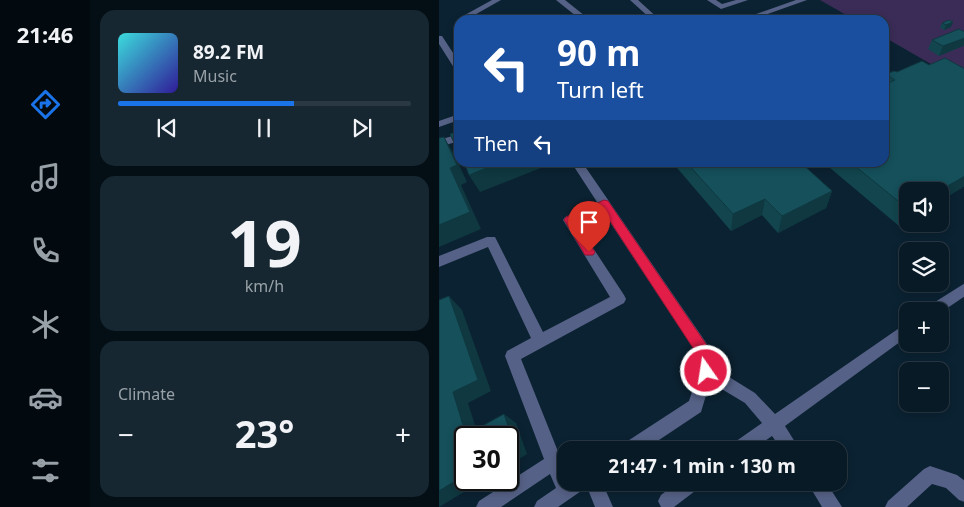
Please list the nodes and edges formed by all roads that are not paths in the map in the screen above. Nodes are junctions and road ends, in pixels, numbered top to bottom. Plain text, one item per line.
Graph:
1 (497, 0) edge
2 (560, 0) edge
3 (635, 0) edge
4 (711, 0) edge
5 (744, 0) edge
6 (803, 0) edge
7 (469, 15) edge
8 (580, 15) edge
9 (651, 15) edge
10 (758, 15) edge
11 (439, 38) edge
12 (454, 61) edge
13 (454, 119) edge
14 (439, 124) edge
15 (454, 139) edge
16 (439, 144) edge
17 (579, 167) edge
18 (604, 204) junction
19 (439, 262) edge
20 (964, 288) edge
21 (944, 302) edge
22 (899, 335) edge
23 (540, 341) junction
24 (706, 371) junction
25 (774, 425) junction
26 (642, 441) edge
27 (751, 441) edge
28 (786, 441) edge
29 (554, 462) junction
30 (557, 466) edge
31 (567, 491) edge
32 (597, 491) edge
33 (681, 491) edge
34 (821, 491) edge
35 (964, 494) edge
36 (667, 501) dead end
37 (485, 507) edge
38 (543, 507) edge
39 (604, 507) edge
40 (833, 507) edge
41 (895, 507) edge

1 - 7 street
2 - 8 street
3 - 9 street
4 - 5 street
6 - 10 street
11 - 12 street
13 - 14 street
15 - 16 street
17 - 18 street
18 - 23 street
18 - 24 street
19 - 23 street
20 - 21 street
22 - 25 street
23 - 29 street
24 - 25 street
24 - 26 street
25 - 27 street
25 - 28 street
29 - 30 street
29 - 37 street
31 - 38 street
32 - 39 street
33 - 36 street
34 - 40 street
35 - 41 street

